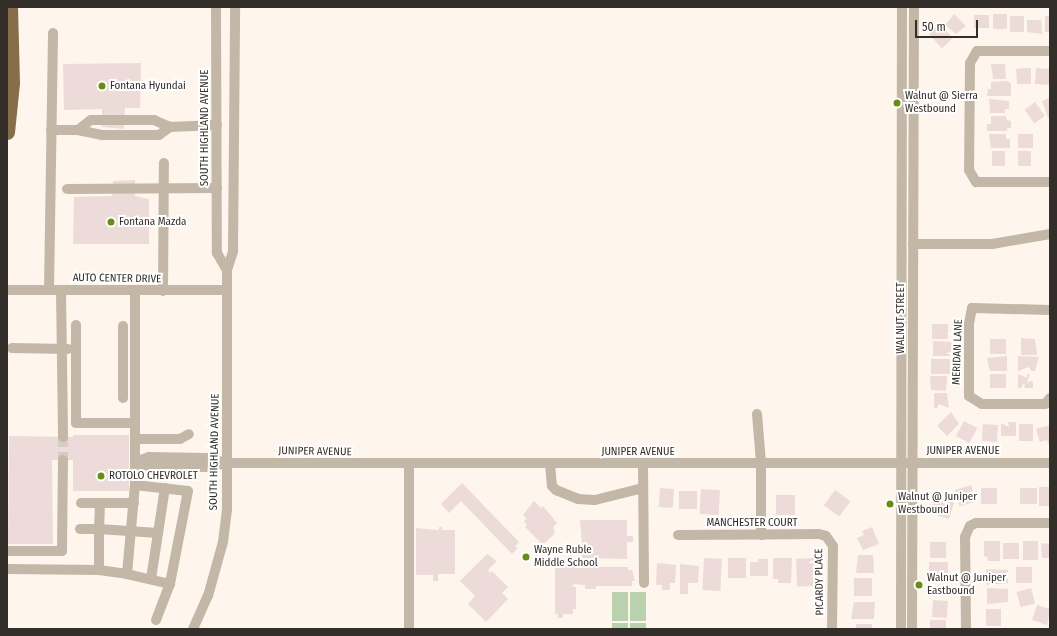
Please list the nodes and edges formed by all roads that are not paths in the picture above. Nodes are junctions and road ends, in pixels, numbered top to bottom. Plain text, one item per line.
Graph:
1 (10, 7) edge
2 (216, 7) edge
3 (235, 7) edge
4 (902, 7) edge
5 (914, 7) edge
6 (53, 33) dead end
7 (1050, 51) edge
8 (216, 125) junction
9 (170, 127) junction
10 (51, 130) junction
11 (78, 130) junction
12 (7, 132) edge
13 (164, 163) dead end
14 (1050, 182) edge
15 (164, 188) junction
16 (217, 188) junction
17 (67, 189) dead end
18 (1050, 234) edge
19 (913, 244) junction
20 (227, 270) junction
21 (7, 290) edge
22 (49, 290) junction
23 (61, 290) junction
24 (227, 290) junction
25 (135, 291) junction
26 (163, 292) junction
27 (1050, 310) edge
28 (76, 326) dead end
29 (123, 326) dead end
30 (12, 348) dead end
31 (62, 348) junction
32 (76, 349) junction
33 (123, 372) junction
34 (135, 372) junction
35 (123, 398) dead end
36 (1050, 398) edge
37 (756, 414) dead end
38 (135, 423) junction
39 (189, 434) dead end
40 (63, 437) tunnel mouth
41 (135, 439) junction
42 (63, 460) tunnel mouth
43 (135, 462) junction
44 (227, 463) junction
45 (761, 463) junction
46 (906, 463) junction
47 (1050, 463) edge
48 (550, 464) junction
49 (409, 465) junction
50 (643, 465) junction
51 (135, 485) junction
52 (165, 488) junction
53 (643, 493) junction
54 (81, 503) dead end
55 (100, 503) junction
56 (134, 503) junction
57 (1050, 523) edge
58 (80, 529) dead end
59 (99, 529) junction
60 (132, 530) junction
61 (158, 533) junction
62 (678, 535) dead end
63 (761, 535) junction
64 (826, 536) joint
65 (7, 551) edge
66 (7, 569) edge
67 (99, 570) junction
68 (127, 574) junction
69 (151, 579) junction
70 (170, 584) junction
71 (644, 584) dead end
72 (156, 620) dead end
73 (193, 629) edge
74 (409, 629) edge
75 (832, 629) edge
76 (901, 629) edge
77 (912, 629) edge
78 (966, 629) edge

1 - 12 highway
2 - 8 street, SOUTH HIGHLAND AVENUE
3 - 20 street, SOUTH HIGHLAND AVENUE
4 - 46 street, WALNUT STREET
5 - 19 street, WALNUT STREET
6 - 10 street
7 - 14 street
8 - 9 street
8 - 16 street, SOUTH HIGHLAND AVENUE
9 - 11 street
9 - 11 street
10 - 11 street
10 - 22 street
13 - 15 street
15 - 16 street
15 - 17 street
15 - 26 street
16 - 20 street, SOUTH HIGHLAND AVENUE
18 - 19 street
19 - 46 street, WALNUT STREET
20 - 24 street, SOUTH HIGHLAND AVENUE
21 - 22 street, AUTO CENTER DRIVE
22 - 23 street, AUTO CENTER DRIVE
23 - 25 street, AUTO CENTER DRIVE
23 - 31 street
24 - 26 street, AUTO CENTER DRIVE
24 - 44 street, SOUTH HIGHLAND AVENUE
25 - 26 street, AUTO CENTER DRIVE
25 - 34 street
27 - 36 street, MERIDAN LANE
28 - 32 street
29 - 33 street
30 - 31 street
31 - 32 street
31 - 40 street
32 - 38 street
33 - 34 street
33 - 35 street
34 - 38 street
37 - 45 street
38 - 41 street
39 - 41 street
41 - 43 street
42 - 65 street
43 - 44 street, JUNIPER AVENUE
43 - 51 street
44 - 49 street, JUNIPER AVENUE
44 - 73 street, SOUTH HIGHLAND AVENUE
45 - 46 street, JUNIPER AVENUE
45 - 50 street, JUNIPER AVENUE
45 - 63 street
46 - 47 street, JUNIPER AVENUE
46 - 76 street, WALNUT STREET
46 - 77 street, WALNUT STREET
48 - 49 street, JUNIPER AVENUE
48 - 50 street, JUNIPER AVENUE
48 - 53 street
49 - 74 street
50 - 53 street
51 - 52 street
51 - 56 street
52 - 61 street
52 - 70 street
53 - 71 street
54 - 55 street
55 - 56 street
55 - 59 street
56 - 60 street
57 - 78 street
58 - 59 street
59 - 60 street
59 - 67 street
60 - 61 street
60 - 68 street
61 - 69 street
62 - 63 street, MANCHESTER COURT
63 - 64 street, MANCHESTER COURT
64 - 75 street, PICARDY PLACE
66 - 67 street
67 - 68 street
68 - 69 street
69 - 70 street
70 - 72 street

